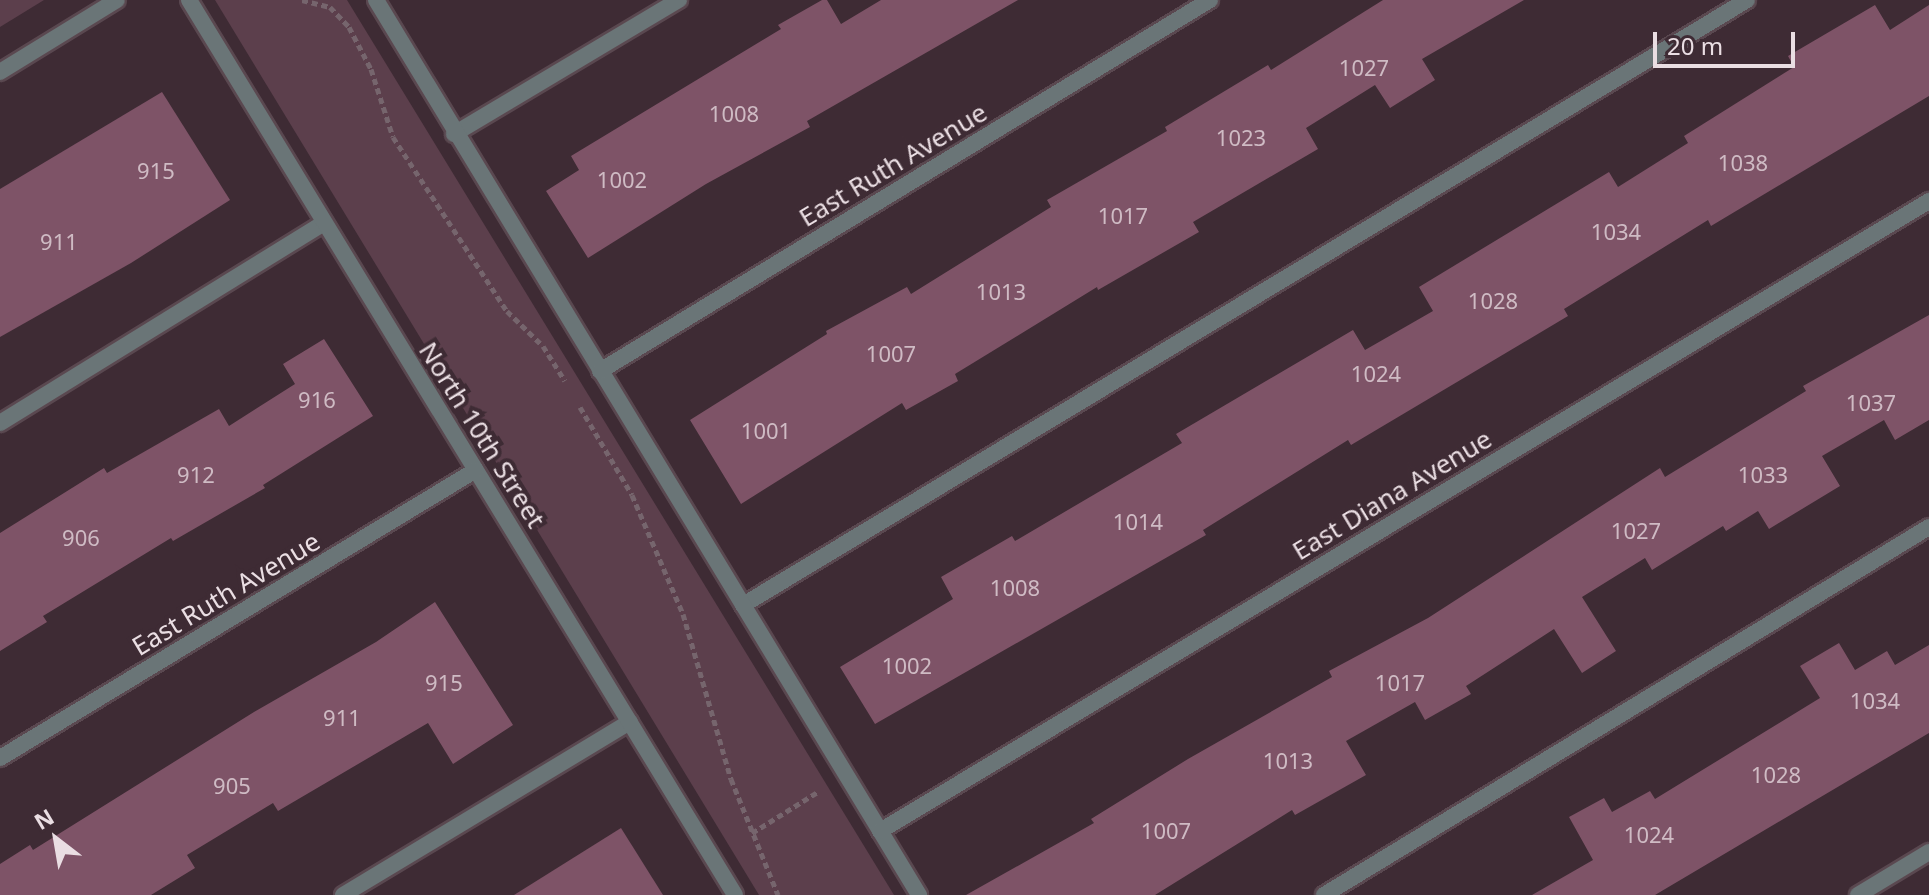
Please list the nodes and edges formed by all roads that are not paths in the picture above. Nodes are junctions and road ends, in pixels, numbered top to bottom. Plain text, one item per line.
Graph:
1 (117, 0) edge
2 (189, 0) edge
3 (376, 0) edge
4 (679, 0) edge
5 (1210, 0) edge
6 (1747, 0) edge
7 (0, 72) edge
8 (454, 134) junction
9 (1929, 201) edge
10 (324, 223) junction
11 (600, 371) junction
12 (0, 423) edge
13 (476, 470) junction
14 (1929, 527) edge
15 (743, 605) junction
16 (630, 722) junction
17 (0, 758) edge
18 (880, 831) junction
19 (1929, 852) edge
20 (343, 895) edge
21 (735, 895) edge
22 (919, 895) edge
23 (1324, 895) edge
24 (1858, 895) edge

1 - 7 street
2 - 10 street, North 10th Street
3 - 8 street
4 - 8 street
5 - 11 street, East Ruth Avenue
6 - 15 street
8 - 11 street
9 - 18 street, East Diana Avenue
10 - 12 street
10 - 13 street, North 10th Street
11 - 15 street
13 - 16 street, North 10th Street
13 - 17 street, East Ruth Avenue
14 - 23 street
15 - 18 street
16 - 20 street
16 - 21 street, North 10th Street
18 - 22 street
19 - 24 street

